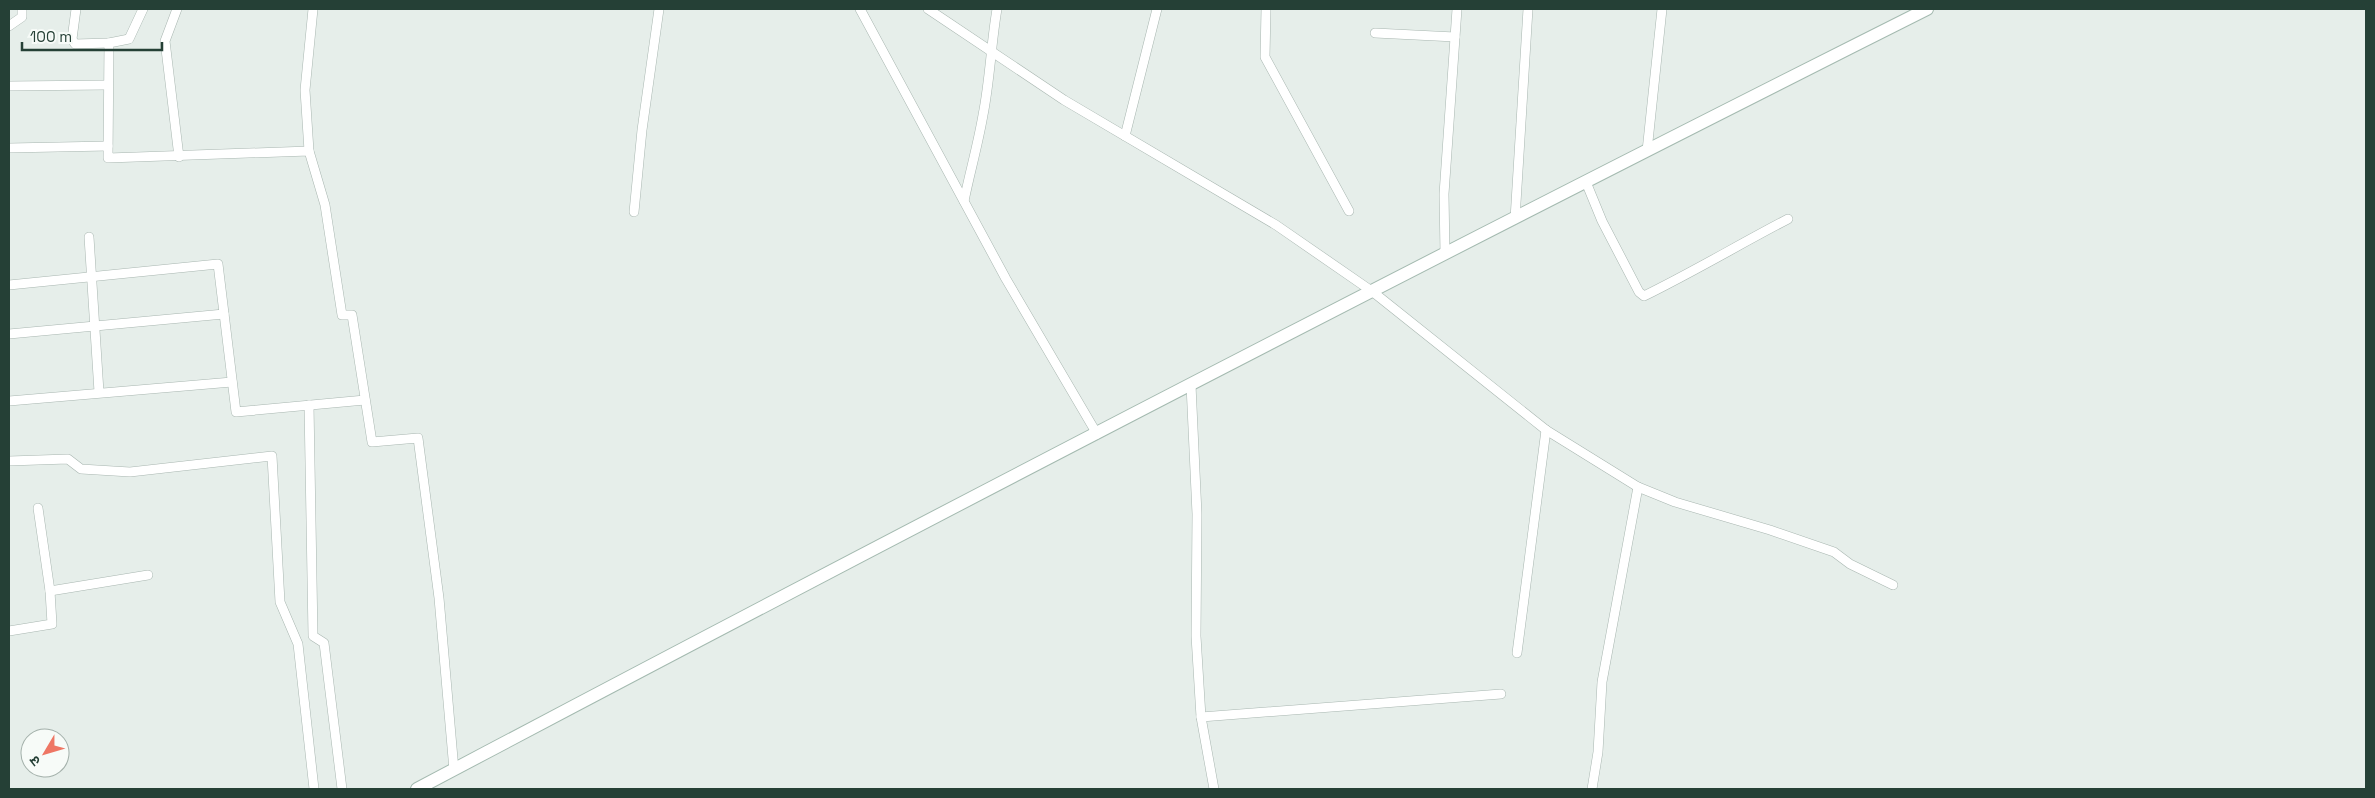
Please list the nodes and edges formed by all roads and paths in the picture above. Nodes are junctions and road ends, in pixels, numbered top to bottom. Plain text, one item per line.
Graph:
1 (22, 9) edge
2 (76, 9) edge
3 (142, 9) edge
4 (177, 9) edge
5 (313, 9) edge
6 (659, 9) edge
7 (860, 9) edge
8 (928, 9) edge
9 (997, 9) edge
10 (1157, 9) edge
11 (1266, 9) edge
12 (1457, 9) edge
13 (1528, 9) edge
14 (1662, 9) edge
15 (1927, 9) edge
16 (9, 26) edge
17 (1375, 33) dead end
18 (1455, 37) junction
19 (109, 43) junction
20 (990, 50) junction
21 (108, 85) junction
22 (9, 86) edge
23 (1125, 136) junction
24 (108, 146) junction
25 (9, 148) edge
26 (1647, 150) junction
27 (309, 151) junction
28 (179, 157) junction
29 (1586, 182) junction
30 (964, 201) junction
31 (1349, 211) dead end
32 (634, 212) dead end
33 (1515, 218) junction
34 (1788, 219) dead end
35 (89, 237) dead end
36 (1445, 254) junction
37 (91, 276) junction
38 (9, 286) edge
39 (1373, 292) junction
40 (224, 314) junction
41 (94, 328) junction
42 (9, 334) edge
43 (232, 382) junction
44 (1192, 385) junction
45 (99, 392) junction
46 (365, 400) junction
47 (9, 401) edge
48 (309, 405) junction
49 (1546, 430) junction
50 (1097, 434) junction
51 (9, 460) edge
52 (1638, 487) junction
53 (38, 508) dead end
54 (148, 575) dead end
55 (1892, 585) dead end
56 (50, 591) junction
57 (9, 631) edge
58 (1517, 653) dead end
59 (1501, 694) dead end
60 (1201, 717) junction
61 (454, 770) junction
62 (314, 789) edge
63 (342, 789) edge
64 (417, 789) edge
65 (1214, 789) edge
66 (1592, 789) edge

1 - 16 street
2 - 19 street
3 - 19 street
4 - 28 street
5 - 27 street
6 - 32 street
7 - 30 street
8 - 20 street
9 - 20 street
10 - 23 street
11 - 31 street
12 - 18 street
13 - 33 street
14 - 26 street
15 - 26 main road
17 - 18 street
18 - 36 street
19 - 21 street
20 - 23 street
20 - 30 street
21 - 22 street
21 - 24 street
23 - 39 street
24 - 25 street
24 - 28 street
26 - 29 main road
27 - 28 street
27 - 46 street
29 - 33 main road
29 - 34 street
30 - 50 street
33 - 36 main road
35 - 37 street
36 - 39 main road
37 - 38 street
37 - 40 street
37 - 41 street
39 - 44 main road
39 - 49 street
40 - 41 street
40 - 43 street
41 - 42 street
41 - 45 street
43 - 45 street
43 - 48 street
44 - 50 main road
44 - 60 street
45 - 47 street
46 - 48 street
46 - 61 street
48 - 63 street
49 - 52 street
49 - 58 street
50 - 61 main road
51 - 62 street
52 - 55 street
52 - 66 street
53 - 56 street
54 - 56 street
56 - 57 street
59 - 60 street
60 - 65 street
61 - 64 main road

